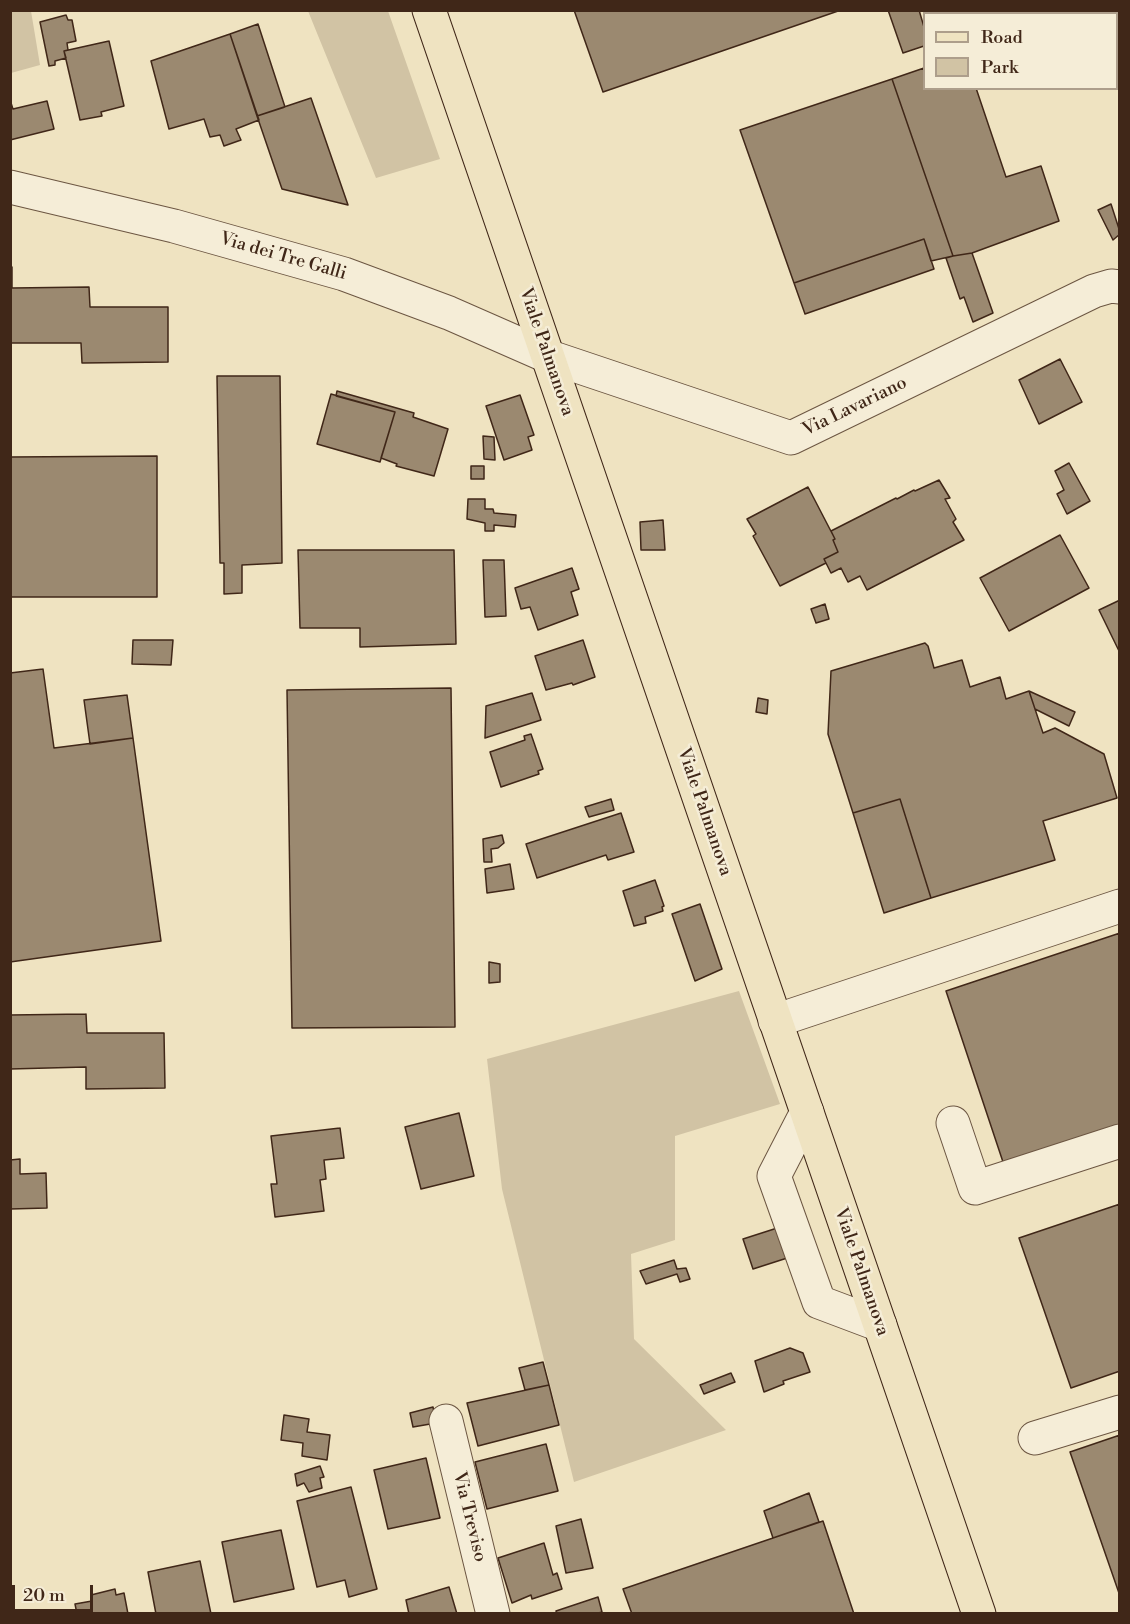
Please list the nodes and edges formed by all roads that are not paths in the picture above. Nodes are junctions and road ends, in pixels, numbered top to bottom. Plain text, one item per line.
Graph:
1 (429, 10) edge
2 (10, 187) edge
3 (1119, 287) edge
4 (547, 356) junction
5 (1119, 906) edge
6 (775, 1021) junction
7 (807, 1112) junction
8 (953, 1123) dead end
9 (1119, 1141) edge
10 (880, 1325) junction
11 (1119, 1412) edge
12 (446, 1421) dead end
13 (1035, 1438) dead end
14 (493, 1614) edge
15 (979, 1614) edge

1 - 4 main road, Viale Palmanova
2 - 4 street, Via dei Tre Galli
3 - 4 street, Via Lavariano
4 - 6 main road, Viale Palmanova
5 - 6 street
6 - 7 main road, Viale Palmanova
7 - 10 main road, Viale Palmanova
7 - 10 street
8 - 9 street
10 - 15 main road, Viale Palmanova
11 - 13 street
12 - 14 street, Via Treviso

